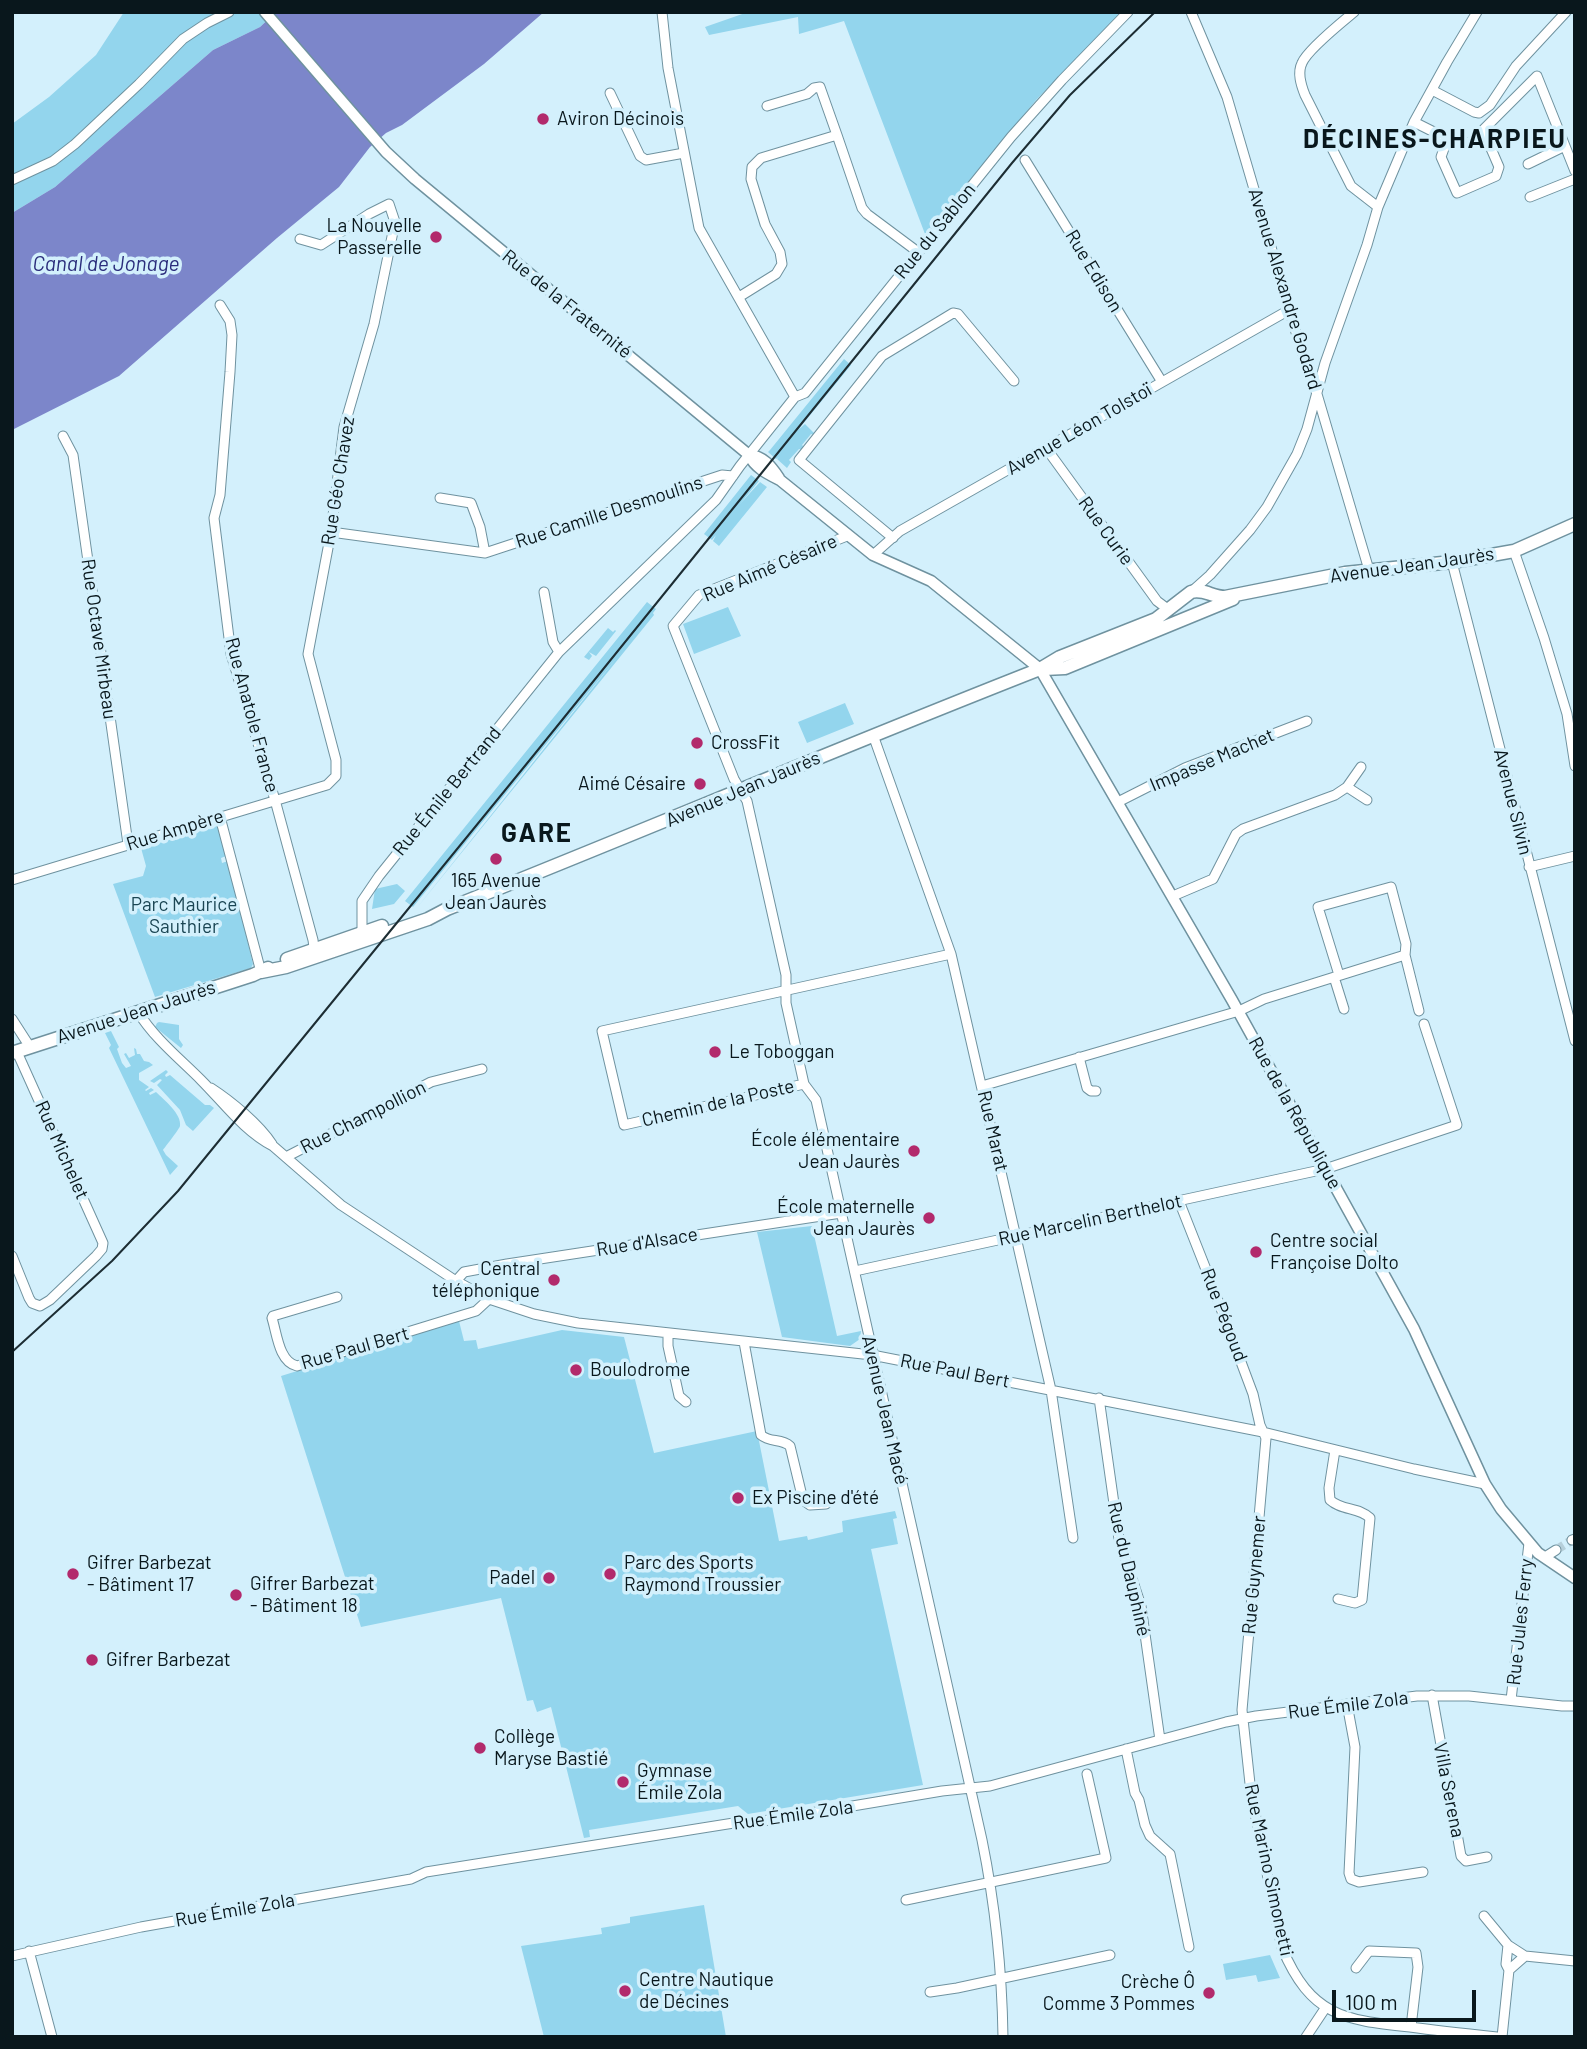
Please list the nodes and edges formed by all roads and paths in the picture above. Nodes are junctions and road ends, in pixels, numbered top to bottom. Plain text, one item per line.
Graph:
1 (229, 12) edge
2 (265, 12) edge
3 (662, 12) edge
4 (1128, 12) edge
5 (1191, 12) edge
6 (1354, 12) edge
7 (1477, 12) edge
8 (1566, 12) edge
9 (1432, 90) junction
10 (610, 93) dead end
11 (767, 106) dead end
12 (1414, 122) junction
13 (1483, 130) junction
14 (837, 135) junction
15 (1447, 140) junction
16 (1565, 146) junction
17 (684, 153) junction
18 (1026, 160) dead end
19 (1528, 164) dead end
20 (1575, 171) edge
21 (1575, 179) edge
22 (12, 180) edge
23 (1531, 197) dead end
24 (1378, 207) junction
25 (300, 239) dead end
26 (918, 252) junction
27 (739, 298) junction
28 (220, 305) dead end
29 (1289, 310) junction
30 (1014, 381) dead end
31 (1162, 382) junction
32 (1317, 394) junction
33 (795, 397) junction
34 (63, 436) dead end
35 (1046, 448) junction
36 (749, 455) junction
37 (733, 476) junction
38 (440, 498) dead end
39 (1575, 524) edge
40 (331, 532) junction
41 (847, 536) junction
42 (893, 538) junction
43 (1514, 551) junction
44 (485, 553) junction
45 (873, 555) junction
46 (1452, 562) junction
47 (1369, 570) junction
48 (1210, 575) junction
49 (544, 592) dead end
50 (1191, 592) junction
51 (1246, 593) junction
52 (1208, 595) junction
53 (1169, 610) junction
54 (1202, 612) junction
55 (559, 652) junction
56 (1040, 669) junction
57 (1307, 721) dead end
58 (873, 735) junction
59 (1362, 766) dead end
60 (1575, 766) edge
61 (336, 776) joint
62 (1347, 787) junction
63 (742, 790) junction
64 (275, 800) junction
65 (1367, 800) dead end
66 (1118, 802) junction
67 (220, 817) junction
68 (128, 844) junction
69 (1575, 856) edge
70 (1529, 867) junction
71 (12, 880) edge
72 (1173, 896) junction
73 (362, 937) junction
74 (315, 953) junction
75 (951, 954) junction
76 (1405, 955) junction
77 (261, 972) junction
78 (1336, 976) junction
79 (786, 991) junction
80 (1344, 1009) dead end
81 (1570, 1009) edge
82 (1238, 1011) junction
83 (1419, 1011) dead end
84 (138, 1012) junction
85 (12, 1019) edge
86 (1424, 1024) dead end
87 (1575, 1041) edge
88 (30, 1047) junction
89 (14, 1052) edge
90 (1079, 1057) junction
91 (482, 1069) dead end
92 (804, 1084) junction
93 (982, 1086) junction
94 (1096, 1091) dead end
95 (286, 1157) junction
96 (1325, 1169) junction
97 (1179, 1201) junction
98 (841, 1213) junction
99 (1017, 1236) junction
100 (12, 1256) edge
101 (855, 1271) junction
102 (456, 1281) junction
103 (337, 1297) dead end
104 (489, 1299) junction
105 (668, 1333) junction
106 (744, 1342) junction
107 (872, 1355) junction
108 (1051, 1390) junction
109 (1099, 1398) junction
110 (686, 1402) dead end
111 (1263, 1432) junction
112 (1335, 1450) junction
113 (1485, 1484) junction
114 (826, 1504) dead end
115 (1073, 1538) dead end
116 (1529, 1543) junction
117 (1556, 1550) tunnel mouth
118 (1545, 1558) junction
119 (1575, 1578) edge
120 (1338, 1599) dead end
121 (1433, 1695) junction
122 (1511, 1700) junction
123 (1347, 1704) junction
124 (1575, 1706) edge
125 (1243, 1718) junction
126 (1160, 1740) junction
127 (1126, 1749) junction
128 (1087, 1774) dead end
129 (971, 1788) junction
130 (1487, 1857) dead end
131 (1423, 1872) dead end
132 (990, 1882) junction
133 (906, 1900) dead end
134 (1484, 1916) dead end
135 (1508, 1945) junction
136 (1189, 1947) dead end
137 (29, 1951) junction
138 (1110, 1955) dead end
139 (12, 1956) edge
140 (1525, 1956) junction
141 (1575, 1961) edge
142 (1356, 1968) dead end
143 (1509, 1970) junction
144 (1000, 1978) junction
145 (930, 1992) dead end
146 (1326, 2007) junction
147 (1416, 2031) edge
148 (52, 2037) edge
149 (1003, 2037) edge
150 (1306, 2037) edge
151 (1497, 2037) edge
152 (1502, 2037) edge

1 - 22 street
2 - 36 street, Rue de la Fraternité
3 - 17 street
4 - 26 street, Rue du Sablon
5 - 29 street, Avenue Alexandre Godard
6 - 24 street
7 - 9 street
8 - 9 street
9 - 12 street
10 - 17 street
11 - 14 street
12 - 15 street
12 - 24 street
13 - 15 street
13 - 15 street
13 - 16 street
14 - 26 street
14 - 27 street
16 - 19 street
16 - 20 street
17 - 27 street
18 - 31 street, Rue Edison
21 - 23 street
24 - 32 street
25 - 40 street, Rue Géo Chavez
26 - 33 street, Rue du Sablon
27 - 33 street
28 - 64 street, Rue Anatole France
29 - 31 street, Avenue Léon Tolstoï
29 - 32 street, Avenue Alexandre Godard
30 - 42 street
31 - 35 street, Avenue Léon Tolstoï
32 - 47 street, Avenue Alexandre Godard
32 - 48 street
33 - 36 street, Rue du Sablon
34 - 68 street, Rue Octave Mirbeau
35 - 42 street, Avenue Léon Tolstoï
35 - 53 street, Rue Curie
36 - 37 street, Rue Émile Bertrand
36 - 41 street, Rue de la Fraternité
37 - 44 street, Rue Camille Desmoulins
37 - 55 street, Rue Émile Bertrand
38 - 44 street
39 - 43 main road, Avenue Jean Jaurès
40 - 44 street, Rue Camille Desmoulins
40 - 61 street, Rue Géo Chavez
41 - 45 street, Rue de la Fraternité
41 - 63 street, Rue Aimé Césaire
42 - 45 street, Avenue Léon Tolstoï
43 - 46 main road, Avenue Jean Jaurès
43 - 60 street
45 - 56 street, Rue de la Fraternité
46 - 47 main road, Avenue Jean Jaurès
46 - 70 street, Avenue Silvin
47 - 51 main road, Avenue Jean Jaurès
48 - 50 street
48 - 52 street
49 - 55 street
50 - 52 main road, Avenue Jean Jaurès
50 - 53 main road, Avenue Jean Jaurès
51 - 52 main road, Avenue Jean Jaurès
51 - 54 main road, Avenue Jean Jaurès
52 - 54 main road
53 - 56 main road, Avenue Jean Jaurès
54 - 56 main road, Avenue Jean Jaurès
55 - 73 street, Rue Émile Bertrand
56 - 58 main road, Avenue Jean Jaurès
56 - 66 street, Rue de la République
57 - 66 street, Impasse Machet
58 - 63 main road, Avenue Jean Jaurès
58 - 75 street, Rue Marat
59 - 62 street
61 - 64 street, Rue Ampère
62 - 65 street
62 - 72 street
63 - 73 main road, Avenue Jean Jaurès
63 - 79 street, Avenue Jean Macé
64 - 67 street, Rue Ampère
64 - 74 street, Rue Anatole France
66 - 72 street, Rue de la République
67 - 68 street, Rue Ampère
67 - 77 street
68 - 71 street, Rue Ampère
69 - 70 street
70 - 81 street, Avenue Silvin
72 - 82 street, Rue de la République
73 - 74 main road, Avenue Jean Jaurès
74 - 77 main road, Avenue Jean Jaurès
75 - 79 street
75 - 93 street, Rue Marat
76 - 78 street
76 - 78 street
76 - 83 street
77 - 84 main road, Avenue Jean Jaurès
78 - 80 street
78 - 82 street
79 - 92 street, Avenue Jean Macé
79 - 92 street, Chemin de la Poste
81 - 87 street, Avenue Silvin
82 - 90 street
82 - 96 street, Rue de la République
84 - 88 main road, Avenue Jean Jaurès
84 - 95 street, Rue Paul Bert
85 - 88 street
86 - 96 street, Rue Marcelin Berthelot
88 - 89 main road, Avenue Jean Jaurès
89 - 100 street, Rue Michelet
90 - 93 street
90 - 94 street
91 - 95 street, Rue Champollion
92 - 98 street, Avenue Jean Macé
93 - 99 street, Rue Marat
95 - 102 street, Rue Paul Bert
96 - 97 street, Rue Marcelin Berthelot
96 - 113 street, Rue de la République
97 - 99 street, Rue Marcelin Berthelot
97 - 111 street, Rue Pégoud
98 - 101 street, Avenue Jean Macé
98 - 102 street, Rue d'Alsace
99 - 101 street, Rue Marcelin Berthelot
99 - 108 street, Rue Marat
101 - 107 street, Avenue Jean Macé
102 - 104 street, Rue Paul Bert
103 - 104 street, Rue Paul Bert
104 - 105 street, Rue Paul Bert
105 - 106 street, Rue Paul Bert
105 - 110 street
106 - 107 street, Rue Paul Bert
106 - 114 street
107 - 108 street, Rue Paul Bert
107 - 129 street, Avenue Jean Macé
108 - 109 street, Rue Paul Bert
108 - 115 street, Rue Marat
109 - 111 street, Rue Paul Bert
109 - 126 street, Rue du Dauphiné
111 - 112 street, Rue Paul Bert
111 - 125 street, Rue Guynemer
112 - 113 street, Rue Paul Bert
112 - 120 street
113 - 116 street, Rue de la République
116 - 118 street, Rue de la République
116 - 122 street, Rue Jules Ferry
117 - 118 street
118 - 119 street, Rue de la République
121 - 122 street, Rue Émile Zola
121 - 123 street, Rue Émile Zola
121 - 130 street, Villa Serena
122 - 124 street, Rue Émile Zola
123 - 125 street, Rue Émile Zola
123 - 131 street
125 - 126 street, Rue Émile Zola
125 - 146 street, Rue Marino Simonetti
126 - 127 street, Rue Émile Zola
127 - 129 street, Rue Émile Zola
127 - 136 street
128 - 132 street
129 - 132 street, Avenue Jean Macé
129 - 137 street, Rue Émile Zola
132 - 133 street
132 - 144 street, Avenue Jean Macé
134 - 135 street
135 - 140 street
135 - 143 street
137 - 139 street, Rue Émile Zola
137 - 148 street
138 - 144 street
140 - 141 street
140 - 143 street
142 - 147 street
143 - 152 street
144 - 145 street
144 - 149 street, Avenue Jean Macé
146 - 147 street, Rue Marino Simonetti
146 - 150 street
147 - 151 street, Rue Marino Simonetti

